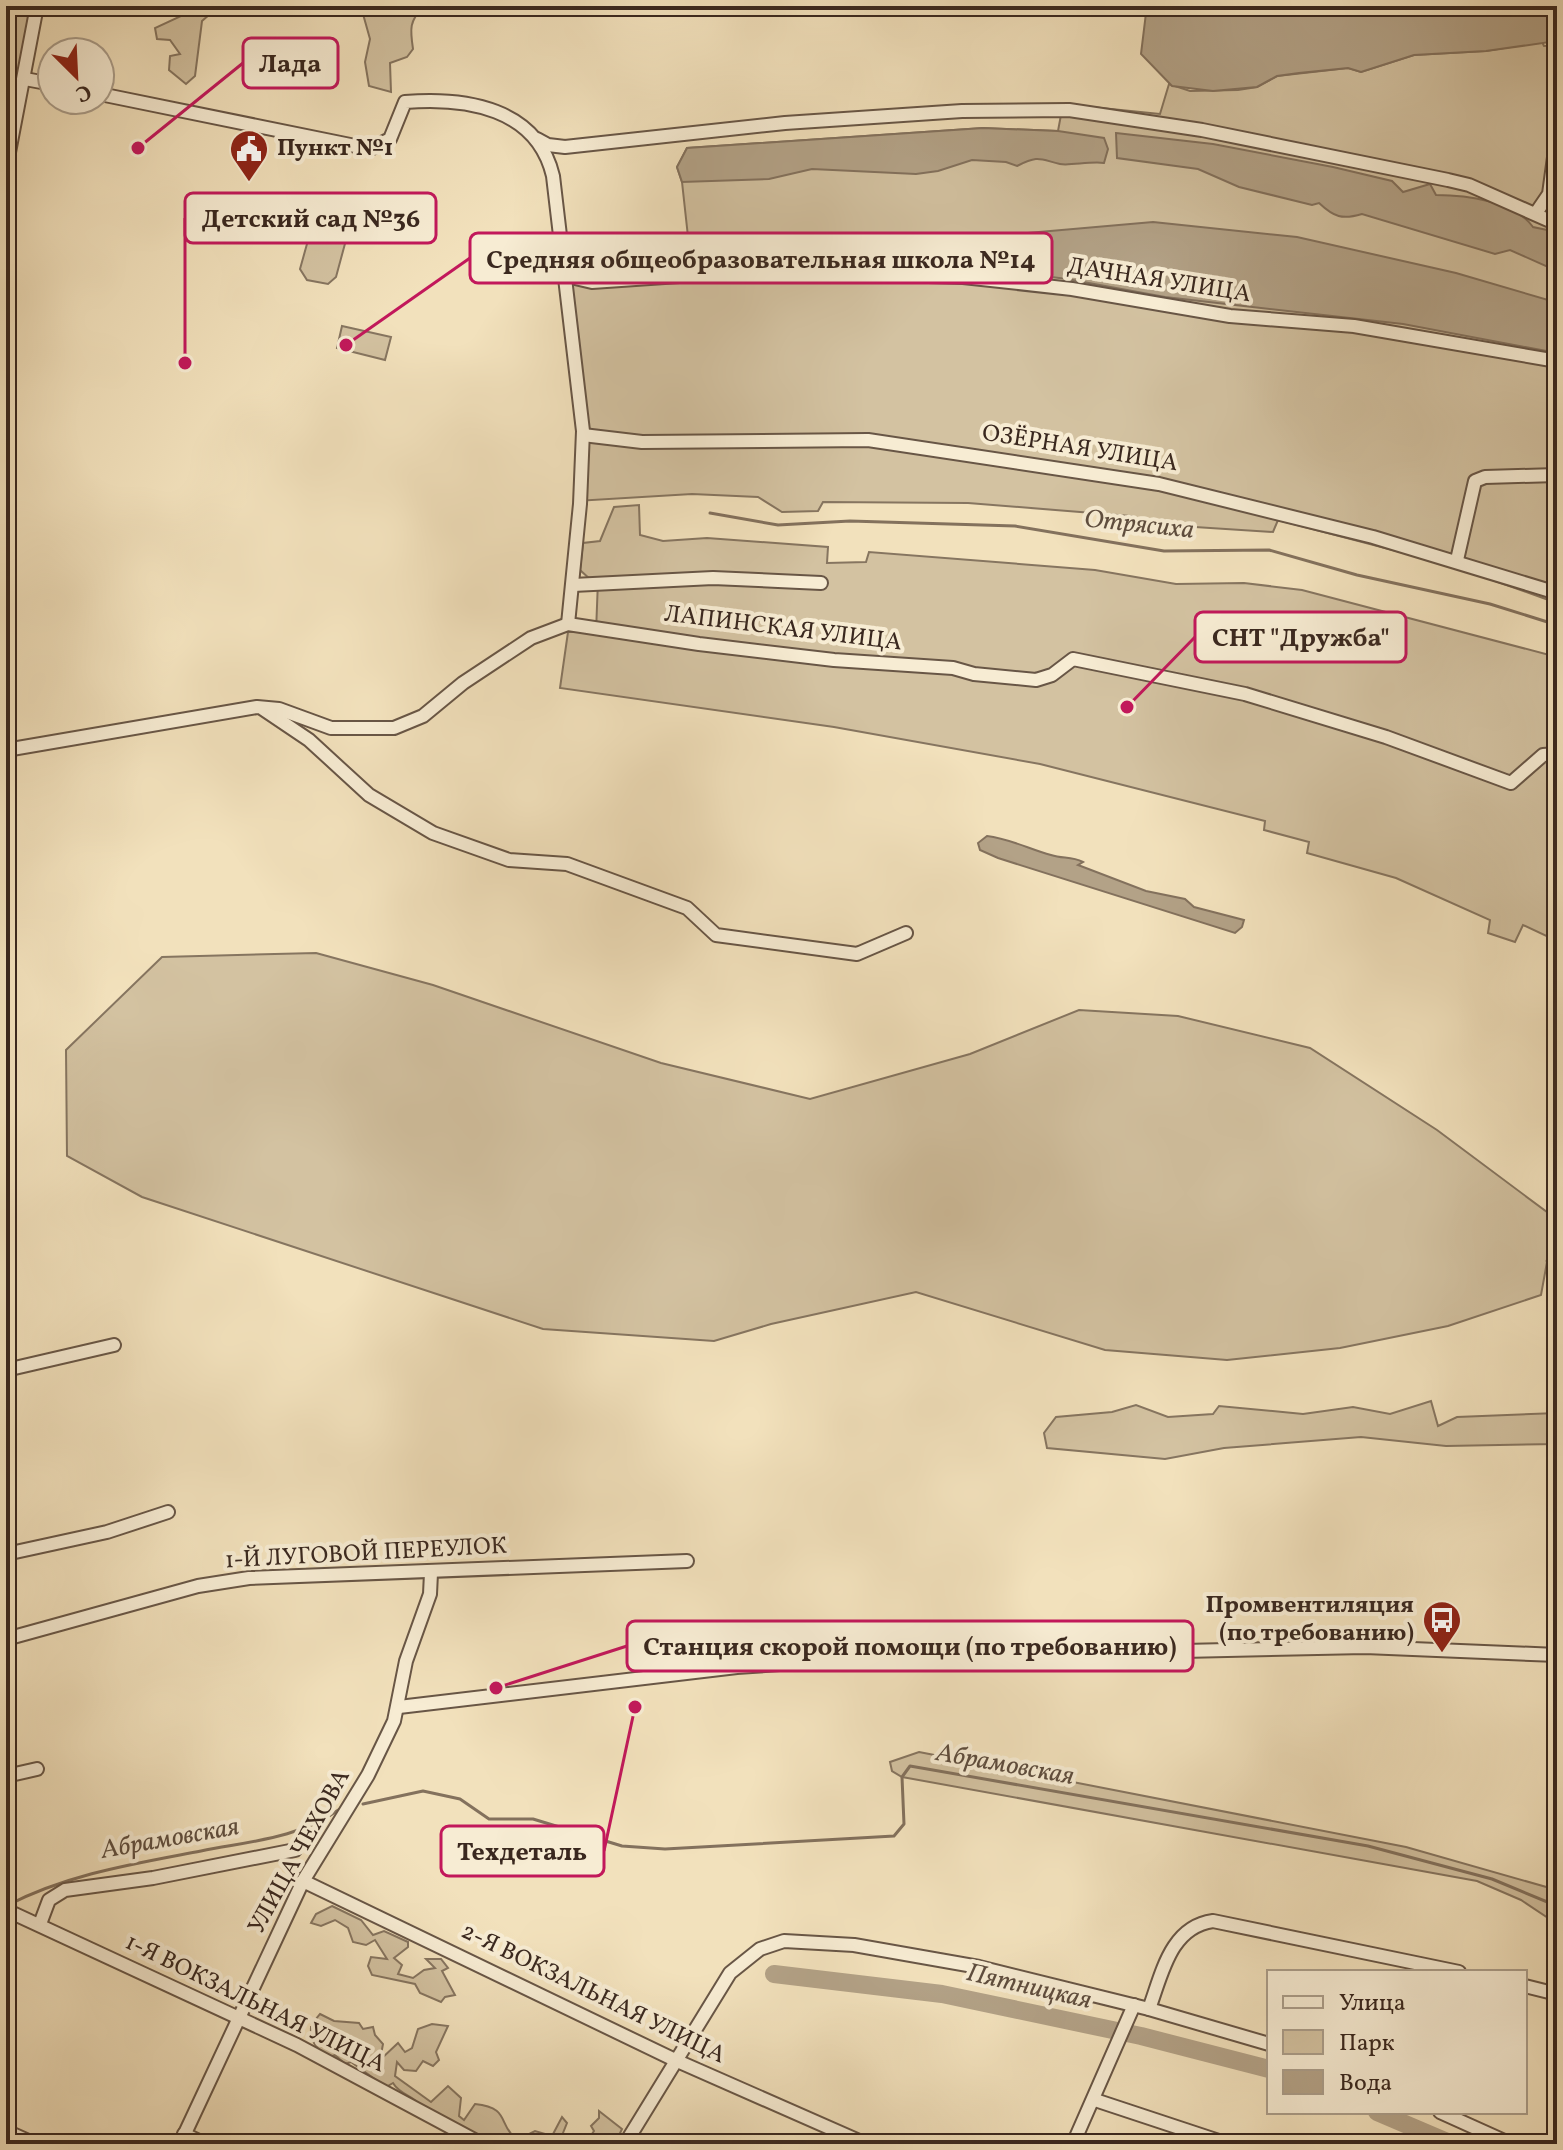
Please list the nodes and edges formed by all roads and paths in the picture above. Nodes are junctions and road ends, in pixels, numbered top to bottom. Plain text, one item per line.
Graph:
1 (37, 6) edge
2 (25, 79) junction
3 (36, 81) edge
4 (116, 97) edge
5 (1557, 135) edge
6 (537, 139) junction
7 (6, 168) edge
8 (1546, 206) edge
9 (1557, 224) edge
10 (566, 268) junction
11 (1557, 361) edge
12 (583, 435) junction
13 (1557, 475) edge
14 (1457, 560) junction
15 (821, 583) dead end
16 (573, 585) junction
17 (1557, 593) edge
18 (568, 624) junction
19 (257, 707) junction
20 (6, 750) edge
21 (1557, 754) edge
22 (906, 933) dead end
23 (114, 1345) dead end
24 (6, 1370) edge
25 (168, 1512) dead end
26 (6, 1554) edge
27 (687, 1561) dead end
28 (431, 1573) junction
29 (6, 1639) edge
30 (1557, 1655) edge
31 (399, 1707) junction
32 (37, 1769) dead end
33 (6, 1776) edge
34 (295, 1850) dead end
35 (303, 1881) junction
36 (6, 1910) edge
37 (40, 1924) junction
38 (1449, 1970) edge
39 (1527, 1986) edge
40 (1557, 1994) edge
41 (1134, 2005) junction
42 (1149, 2009) junction
43 (237, 2017) junction
44 (1267, 2043) edge
45 (675, 2060) junction
46 (1095, 2100) junction
47 (1444, 2114) edge
48 (6, 2131) edge
49 (182, 2139) edge
50 (35, 2144) edge
51 (205, 2144) edge
52 (482, 2144) edge
53 (625, 2144) edge
54 (866, 2144) edge
55 (1073, 2144) edge
56 (1228, 2144) edge
57 (1511, 2144) edge

1 - 2 street
2 - 3 street
2 - 7 street
4 - 6 street
5 - 8 street
6 - 8 street
6 - 10 street
8 - 9 street
10 - 11 street, ДАЧНАЯ УЛИЦА
10 - 12 street
12 - 14 street, ОЗЁРНАЯ УЛИЦА
12 - 16 street
13 - 14 street
14 - 17 street, ОЗЁРНАЯ УЛИЦА
15 - 16 street, ЛАПИНСКАЯ УЛИЦА
16 - 18 street
18 - 19 street, ЛАПИНСКАЯ УЛИЦА
18 - 21 street, ЛАПИНСКАЯ УЛИЦА
19 - 20 street, ЛАПИНСКАЯ УЛИЦА
19 - 22 street
23 - 24 street
25 - 26 street
27 - 28 street, 1-Й ЛУГОВОЙ ПЕРЕУЛОК
28 - 29 street, 1-Й ЛУГОВОЙ ПЕРЕУЛОК
28 - 31 street, УЛИЦА ЧЕХОВА
30 - 31 street
31 - 35 street, УЛИЦА ЧЕХОВА
32 - 33 street
34 - 37 street
35 - 43 street, УЛИЦА ЧЕХОВА
35 - 45 street, 2-Я ВОКЗАЛЬНАЯ УЛИЦА
36 - 37 street, 1-Я ВОКЗАЛЬНАЯ УЛИЦА
37 - 43 street, 1-Я ВОКЗАЛЬНАЯ УЛИЦА
38 - 42 street
39 - 40 street
41 - 42 street
41 - 45 street
41 - 46 street
42 - 44 street
43 - 49 street, УЛИЦА ЧЕХОВА
43 - 52 street, 1-Я ВОКЗАЛЬНАЯ УЛИЦА
45 - 53 street
45 - 54 street, 2-Я ВОКЗАЛЬНАЯ УЛИЦА
46 - 55 street
46 - 56 street
47 - 57 street
48 - 50 street
49 - 51 street

